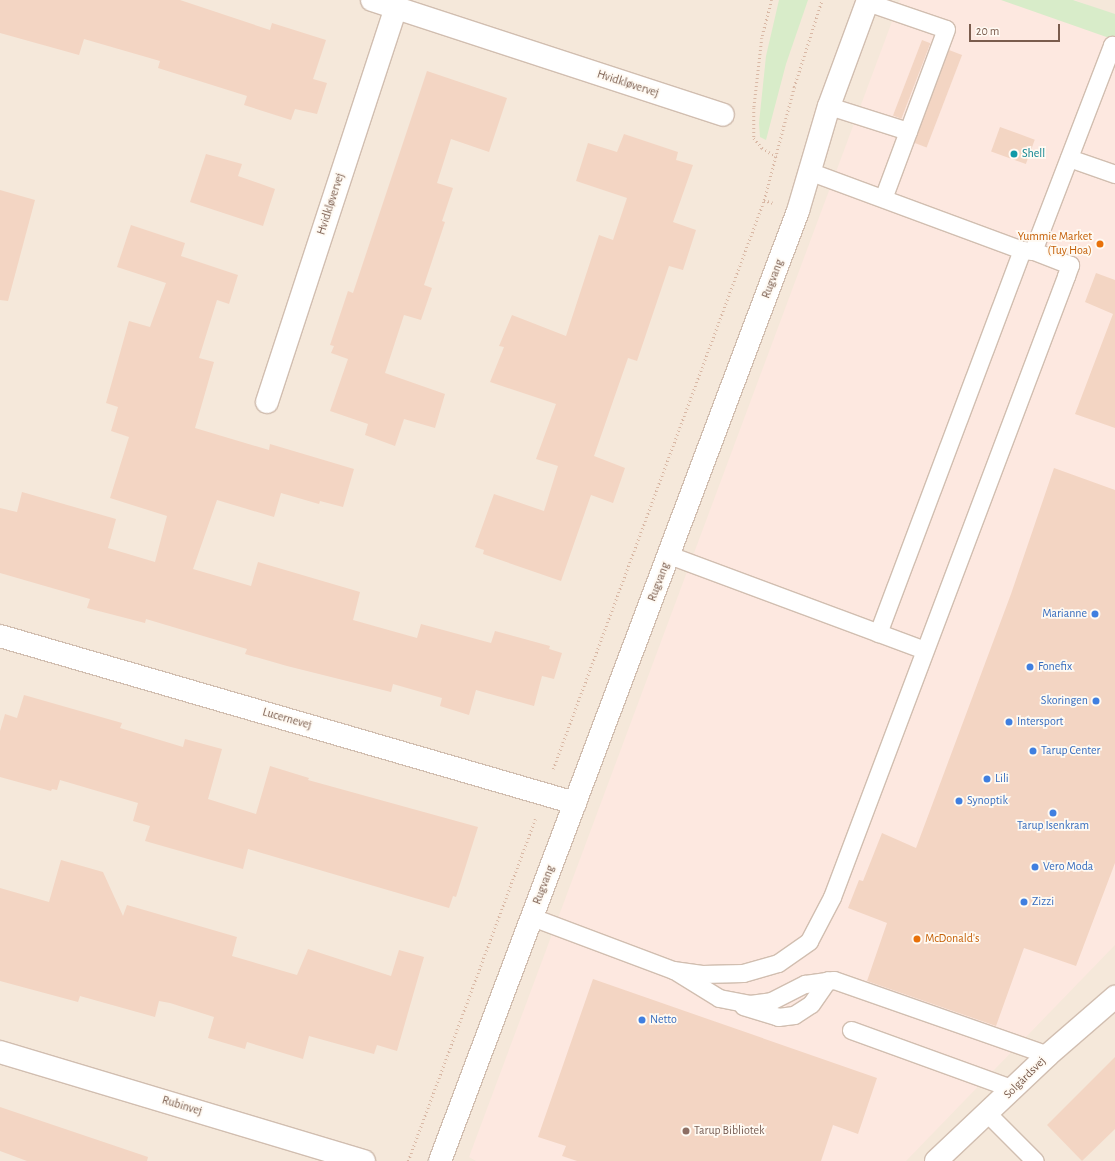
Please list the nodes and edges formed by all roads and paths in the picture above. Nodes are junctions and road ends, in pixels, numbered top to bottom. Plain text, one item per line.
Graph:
1 (372, 0) edge
2 (772, 0) edge
3 (822, 0) edge
4 (868, 1) edge
5 (396, 7) junction
6 (1115, 46) edge
7 (829, 106) junction
8 (723, 115) dead end
9 (908, 132) junction
10 (777, 157) junction
11 (1069, 158) junction
12 (811, 172) junction
13 (1115, 174) edge
14 (883, 198) junction
15 (1028, 250) junction
16 (267, 402) dead end
17 (669, 555) junction
18 (878, 633) junction
19 (0, 636) edge
20 (924, 650) junction
21 (544, 794) junction
22 (575, 802) junction
23 (532, 917) junction
24 (674, 970) junction
25 (828, 980) junction
26 (1115, 998) edge
27 (733, 1003) junction
28 (851, 1030) dead end
29 (0, 1052) edge
30 (1048, 1055) junction
31 (1014, 1089) junction
32 (988, 1114) junction
33 (364, 1161) edge
34 (408, 1161) edge
35 (440, 1161) edge
36 (936, 1161) edge
37 (1035, 1161) edge

1 - 5 street, Hvidkløvervej
2 - 10 path
3 - 10 path
4 - 7 street, Rugvang
4 - 9 lane
5 - 8 street, Hvidkløvervej
5 - 16 street, Hvidkløvervej
6 - 11 lane
7 - 9 lane
7 - 12 street, Rugvang
9 - 14 lane
10 - 21 path
11 - 13 lane
11 - 15 lane
12 - 14 lane
12 - 17 street, Rugvang
14 - 15 lane
15 - 18 lane
15 - 20 lane
17 - 18 lane
17 - 22 street, Rugvang
18 - 20 lane
19 - 21 street, Lucernevej
20 - 24 lane
21 - 22 street, Lucernevej
21 - 34 path
22 - 23 street, Rugvang
23 - 24 lane
23 - 35 street, Rugvang
24 - 27 lane
25 - 27 lane
25 - 27 lane
25 - 30 lane
26 - 30 street, Solgårdsvej
28 - 31 lane
29 - 33 street, Rubinvej
30 - 31 street, Solgårdsvej
31 - 32 street, Solgårdsvej
32 - 36 street, Solgårdsvej
32 - 37 lane

